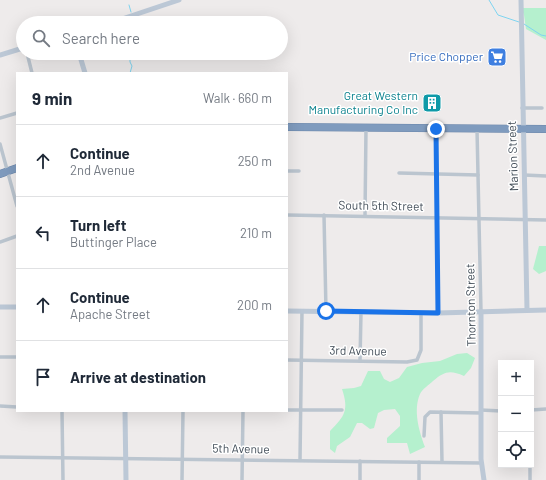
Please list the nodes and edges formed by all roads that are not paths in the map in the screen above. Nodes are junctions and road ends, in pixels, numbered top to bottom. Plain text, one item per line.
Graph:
1 (179, 0) edge
2 (521, 0) edge
3 (131, 16) edge
4 (16, 50) edge
5 (0, 55) edge
6 (29, 60) edge
7 (81, 60) edge
8 (32, 72) edge
9 (84, 72) edge
10 (522, 108) junction
11 (542, 108) dead end
12 (16, 113) edge
13 (0, 118) edge
14 (288, 127) edge
15 (366, 128) junction
16 (436, 129) junction
17 (477, 129) junction
18 (546, 129) edge
19 (522, 130) junction
20 (0, 144) edge
21 (16, 168) edge
22 (8, 171) junction
23 (288, 171) edge
24 (299, 171) dead end
25 (399, 173) dead end
26 (0, 174) edge
27 (436, 174) junction
28 (478, 175) junction
29 (524, 175) junction
30 (546, 176) edge
31 (16, 202) edge
32 (288, 215) edge
33 (324, 215) junction
34 (365, 216) junction
35 (436, 218) junction
36 (479, 219) junction
37 (525, 220) junction
38 (546, 220) edge
39 (16, 236) edge
40 (0, 242) edge
41 (0, 307) edge
42 (16, 307) edge
43 (527, 310) junction
44 (546, 310) edge
45 (288, 311) edge
46 (302, 311) junction
47 (326, 311) junction
48 (361, 312) junction
49 (420, 312) junction
50 (481, 312) junction
51 (438, 313) junction
52 (0, 357) edge
53 (16, 357) edge
54 (288, 360) edge
55 (301, 360) junction
56 (360, 361) junction
57 (0, 406) edge
58 (16, 406) edge
59 (546, 409) edge
60 (288, 410) edge
61 (301, 410) junction
62 (342, 410) dead end
63 (534, 410) edge
64 (481, 411) junction
65 (498, 411) edge
66 (62, 412) edge
67 (125, 412) edge
68 (183, 412) edge
69 (243, 412) edge
70 (441, 412) junction
71 (424, 436) dead end
72 (0, 457) edge
73 (62, 458) junction
74 (125, 458) junction
75 (182, 459) junction
76 (242, 459) junction
77 (300, 460) junction
78 (360, 461) junction
79 (419, 462) junction
80 (442, 462) junction
81 (481, 463) junction
82 (530, 468) edge
83 (63, 480) edge
84 (126, 480) edge
85 (182, 480) edge
86 (242, 480) edge
87 (360, 480) edge
88 (419, 480) edge
89 (484, 480) edge
90 (530, 480) edge

1 - 3 street
2 - 10 street, Marion Street
4 - 5 street
6 - 8 street
7 - 9 street
10 - 11 street
10 - 19 street, Marion Street
12 - 13 street
14 - 15 highway
15 - 16 highway
15 - 34 street
16 - 17 highway
16 - 27 street
17 - 19 highway
17 - 28 street, Thornton Street
18 - 19 highway
19 - 29 street, Marion Street
20 - 22 street
21 - 22 highway
22 - 26 highway
22 - 31 street
23 - 24 street
25 - 27 street
27 - 28 street
27 - 35 street
28 - 36 street, Thornton Street
29 - 30 street
29 - 37 street, Marion Street
32 - 33 street, South 5th Street
33 - 34 street, South 5th Street
33 - 47 street
34 - 35 street, South 5th Street
35 - 36 street, South 5th Street
35 - 51 street
36 - 37 street, South 5th Street
36 - 50 street, Thornton Street
37 - 38 street, South 5th Street
37 - 43 street, Marion Street
39 - 40 street
41 - 42 street
43 - 44 street
43 - 50 street
45 - 46 street
46 - 47 street
46 - 55 street
47 - 48 street
48 - 49 street
48 - 56 street
49 - 51 street
49 - 56 street, 3rd Avenue
50 - 51 street
50 - 64 street, Thornton Street
52 - 53 street
54 - 55 street, 3rd Avenue
55 - 56 street, 3rd Avenue
55 - 61 street
57 - 58 street
59 - 63 street
60 - 61 street
61 - 62 street
61 - 77 street
64 - 65 street
64 - 70 street
64 - 81 street, Thornton Street
66 - 73 street
67 - 74 street
68 - 75 street
69 - 76 street
70 - 71 street
70 - 80 street
72 - 73 street, 5th Avenue
73 - 74 street, 5th Avenue
73 - 83 street
74 - 75 street, 5th Avenue
74 - 84 street
75 - 76 street, 5th Avenue
75 - 85 street
76 - 77 street, 5th Avenue
76 - 86 street
77 - 78 street, 5th Avenue
78 - 79 street, 5th Avenue
78 - 87 street
79 - 80 street, 5th Avenue
79 - 88 street
80 - 81 street, 5th Avenue
81 - 89 street, Thornton Street
82 - 90 street

